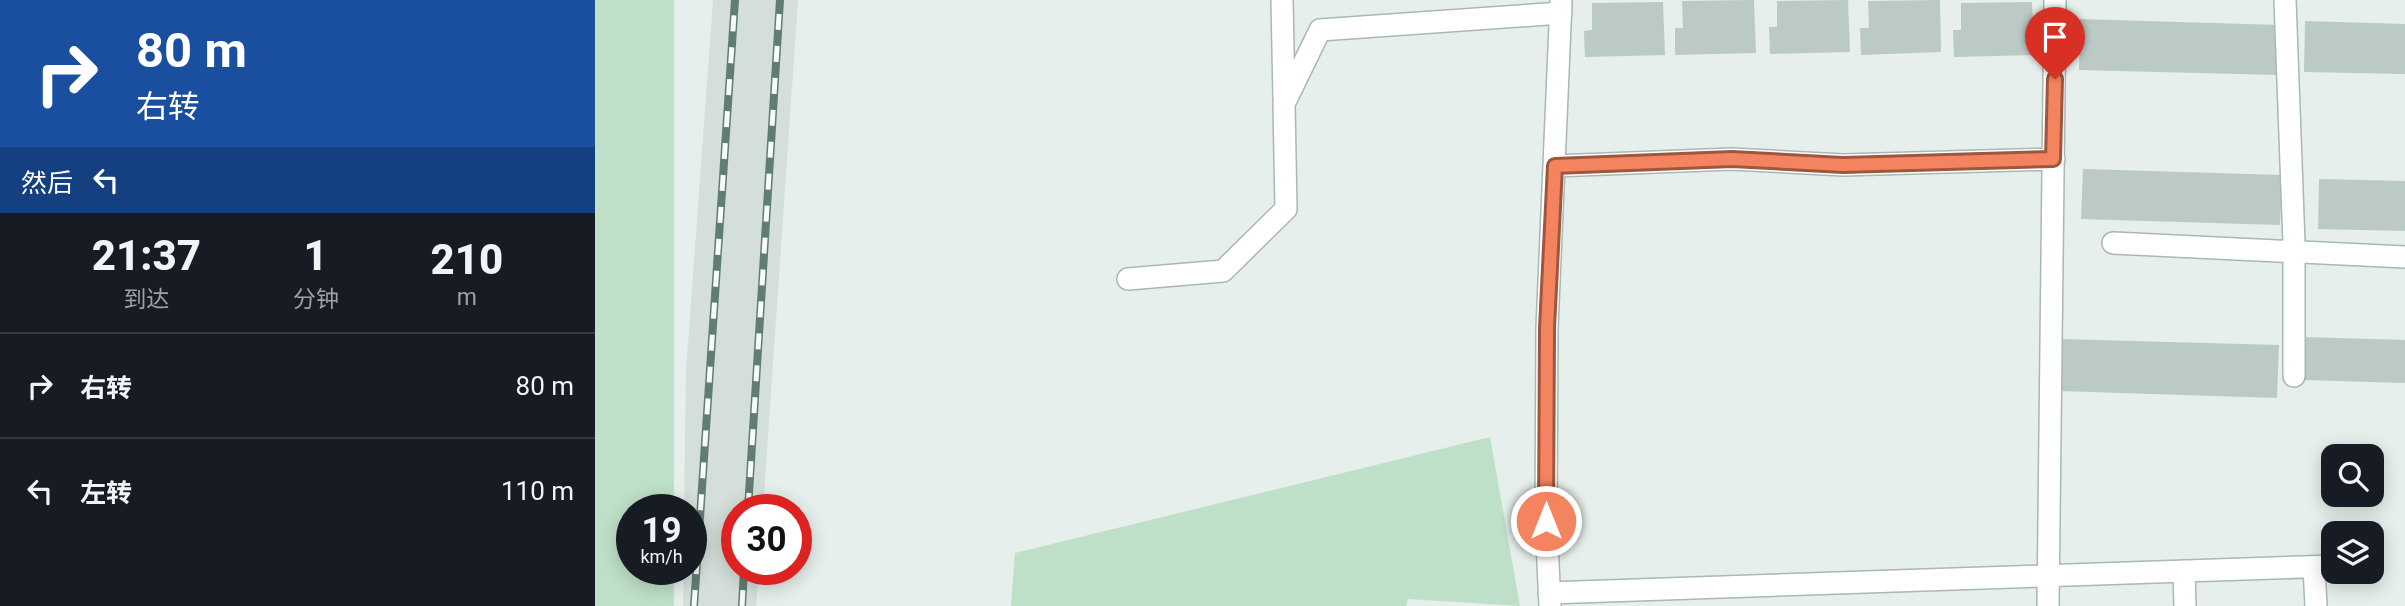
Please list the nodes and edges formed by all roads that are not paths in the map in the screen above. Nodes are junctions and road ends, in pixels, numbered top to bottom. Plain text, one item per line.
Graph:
1 (1282, 0) edge
2 (2055, 0) edge
3 (2285, 0) edge
4 (1561, 7) edge
5 (1284, 103) junction
6 (2053, 159) junction
7 (1555, 166) junction
8 (2113, 243) dead end
9 (2294, 252) junction
10 (2405, 257) edge
11 (1128, 279) dead end
12 (2294, 376) dead end
13 (2321, 567) edge
14 (2185, 571) junction
15 (2049, 576) junction
16 (2321, 578) edge
17 (1550, 600) edge
18 (2048, 606) edge
19 (2185, 606) edge
20 (2316, 606) edge

1 - 5 street
2 - 6 street
3 - 9 street
4 - 5 street
4 - 7 street
5 - 11 street
6 - 7 street
6 - 15 street
7 - 17 street
8 - 9 street
9 - 10 street
9 - 12 street
13 - 14 street
14 - 15 street
14 - 19 street
15 - 17 street
15 - 18 street
16 - 20 street

